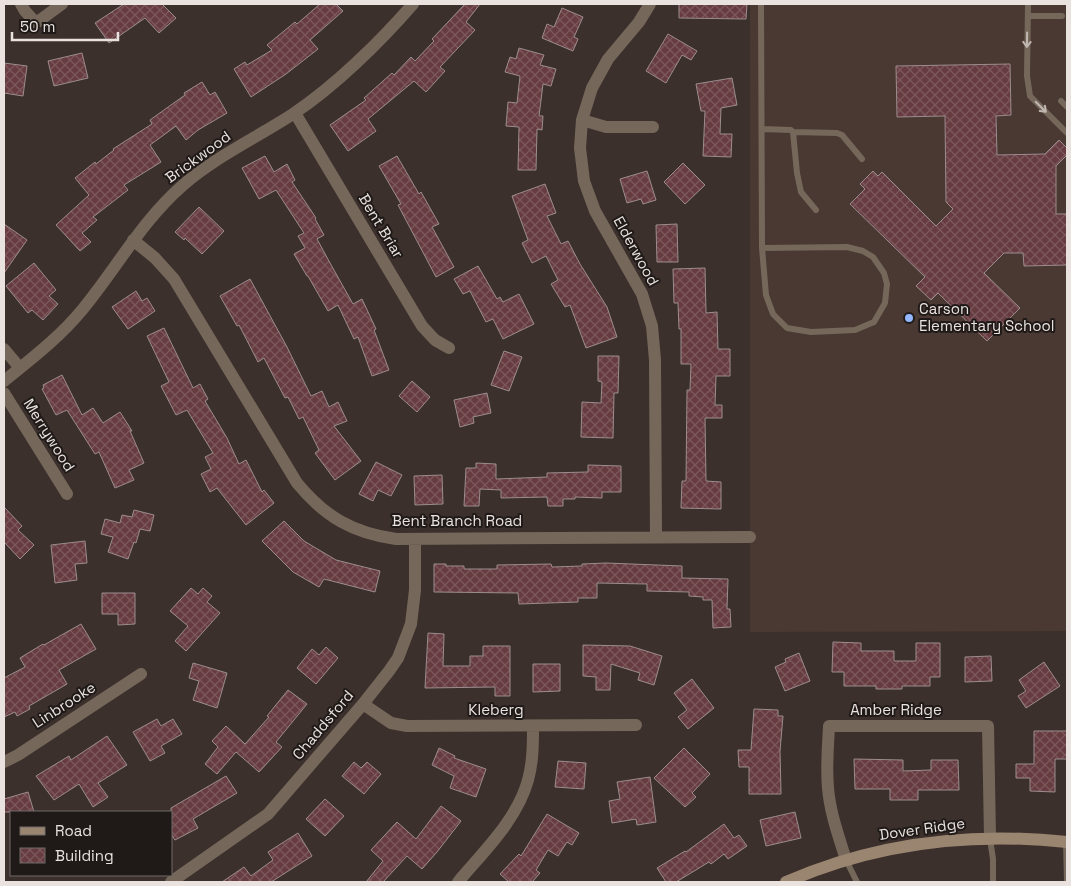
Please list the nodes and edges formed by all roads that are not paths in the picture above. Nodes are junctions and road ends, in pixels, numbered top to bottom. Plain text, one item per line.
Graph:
1 (21, 4) edge
2 (62, 4) edge
3 (413, 4) edge
4 (650, 4) edge
5 (761, 4) edge
6 (1028, 4) edge
7 (1028, 16) junction
8 (1062, 16) dead end
9 (1061, 101) dead end
10 (1067, 107) edge
11 (295, 113) junction
12 (582, 120) junction
13 (653, 127) dead end
14 (762, 129) junction
15 (794, 132) junction
16 (1067, 132) edge
17 (862, 159) dead end
18 (816, 210) dead end
19 (133, 240) junction
20 (762, 248) junction
21 (448, 348) dead end
22 (4, 349) edge
23 (20, 368) junction
24 (4, 381) edge
25 (4, 393) edge
26 (67, 494) dead end
27 (656, 537) junction
28 (750, 537) dead end
29 (415, 539) junction
30 (141, 674) dead end
31 (363, 704) junction
32 (636, 725) dead end
33 (533, 726) junction
34 (4, 762) edge
35 (990, 838) junction
36 (1067, 841) edge
37 (846, 860) junction
38 (171, 882) edge
39 (458, 882) edge
40 (786, 882) edge
41 (857, 882) edge
42 (993, 882) edge
43 (1067, 882) edge

1 - 2 street
3 - 11 street, Brickwood
4 - 12 street, Elderwood
5 - 14 lane
6 - 7 lane
7 - 8 lane
7 -> 16 lane
9 - 10 lane
11 - 19 street, Brickwood
11 - 21 street, Bent Briar
12 - 13 street
12 - 27 street, Elderwood
14 - 15 lane
14 - 20 lane
15 - 17 lane
15 - 18 lane
19 - 23 street, Brickwood
19 - 29 street, Bent Branch Road
20 - 20 lane
22 - 23 street
23 - 24 street, Brickwood
25 - 26 street, Merrywood
27 - 28 street, Bent Branch Road
27 - 29 street, Bent Branch Road
29 - 31 street, Chaddsford
30 - 34 street, Linbrooke
31 - 33 street, Kleberg
31 - 38 street, Chaddsford
32 - 33 street, Kleberg
33 - 39 street
35 - 36 street, Dover Ridge
35 - 37 street, Dover Ridge
35 - 37 street, Amber Ridge
35 - 42 lane
36 - 43 lane
37 - 40 street, Dover Ridge
37 - 41 lane

